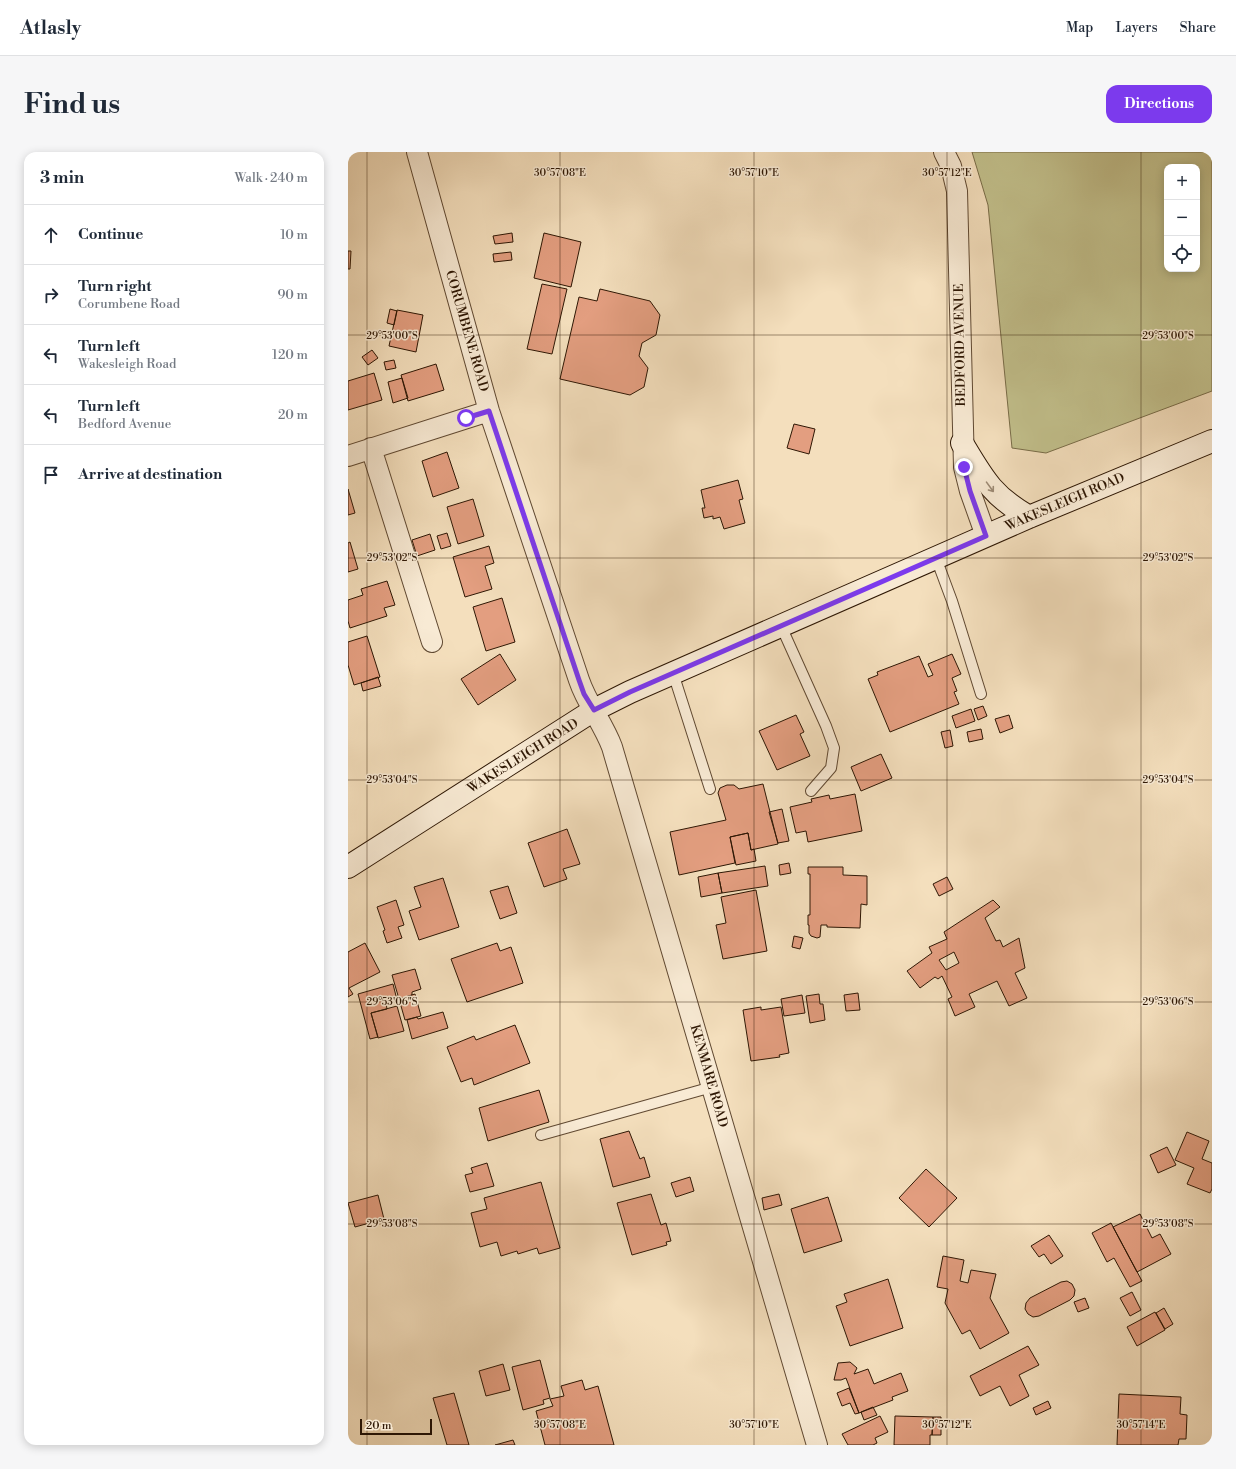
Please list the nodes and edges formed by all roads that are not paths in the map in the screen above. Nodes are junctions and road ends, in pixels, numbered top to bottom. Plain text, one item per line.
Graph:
1 (417, 152) edge
2 (944, 152) edge
3 (489, 411) junction
4 (1212, 441) edge
5 (962, 443) junction
6 (371, 448) junction
7 (348, 456) edge
8 (1030, 517) junction
9 (986, 536) junction
10 (936, 558) junction
11 (781, 626) junction
12 (432, 642) dead end
13 (673, 673) junction
14 (981, 694) dead end
15 (594, 710) junction
16 (710, 790) dead end
17 (811, 791) dead end
18 (348, 866) edge
19 (712, 1087) junction
20 (541, 1135) dead end
21 (817, 1445) edge

1 - 3 street, CORUMBENE ROAD
2 - 5 street, BEDFORD AVENUE
3 - 6 street
3 - 15 street, CORUMBENE ROAD
4 - 8 main road, WAKESLEIGH ROAD
5 -> 8 main road
5 - 9 street, BEDFORD AVENUE
6 - 7 street
6 - 12 street
8 - 9 main road, WAKESLEIGH ROAD
9 - 10 main road, WAKESLEIGH ROAD
10 - 11 main road, WAKESLEIGH ROAD
10 - 14 lane
11 - 13 main road, WAKESLEIGH ROAD
11 - 17 lane
13 - 15 main road, WAKESLEIGH ROAD
13 - 16 lane
15 - 18 main road, WAKESLEIGH ROAD
15 - 19 street, KENMARE ROAD
19 - 20 lane
19 - 21 street, KENMARE ROAD

